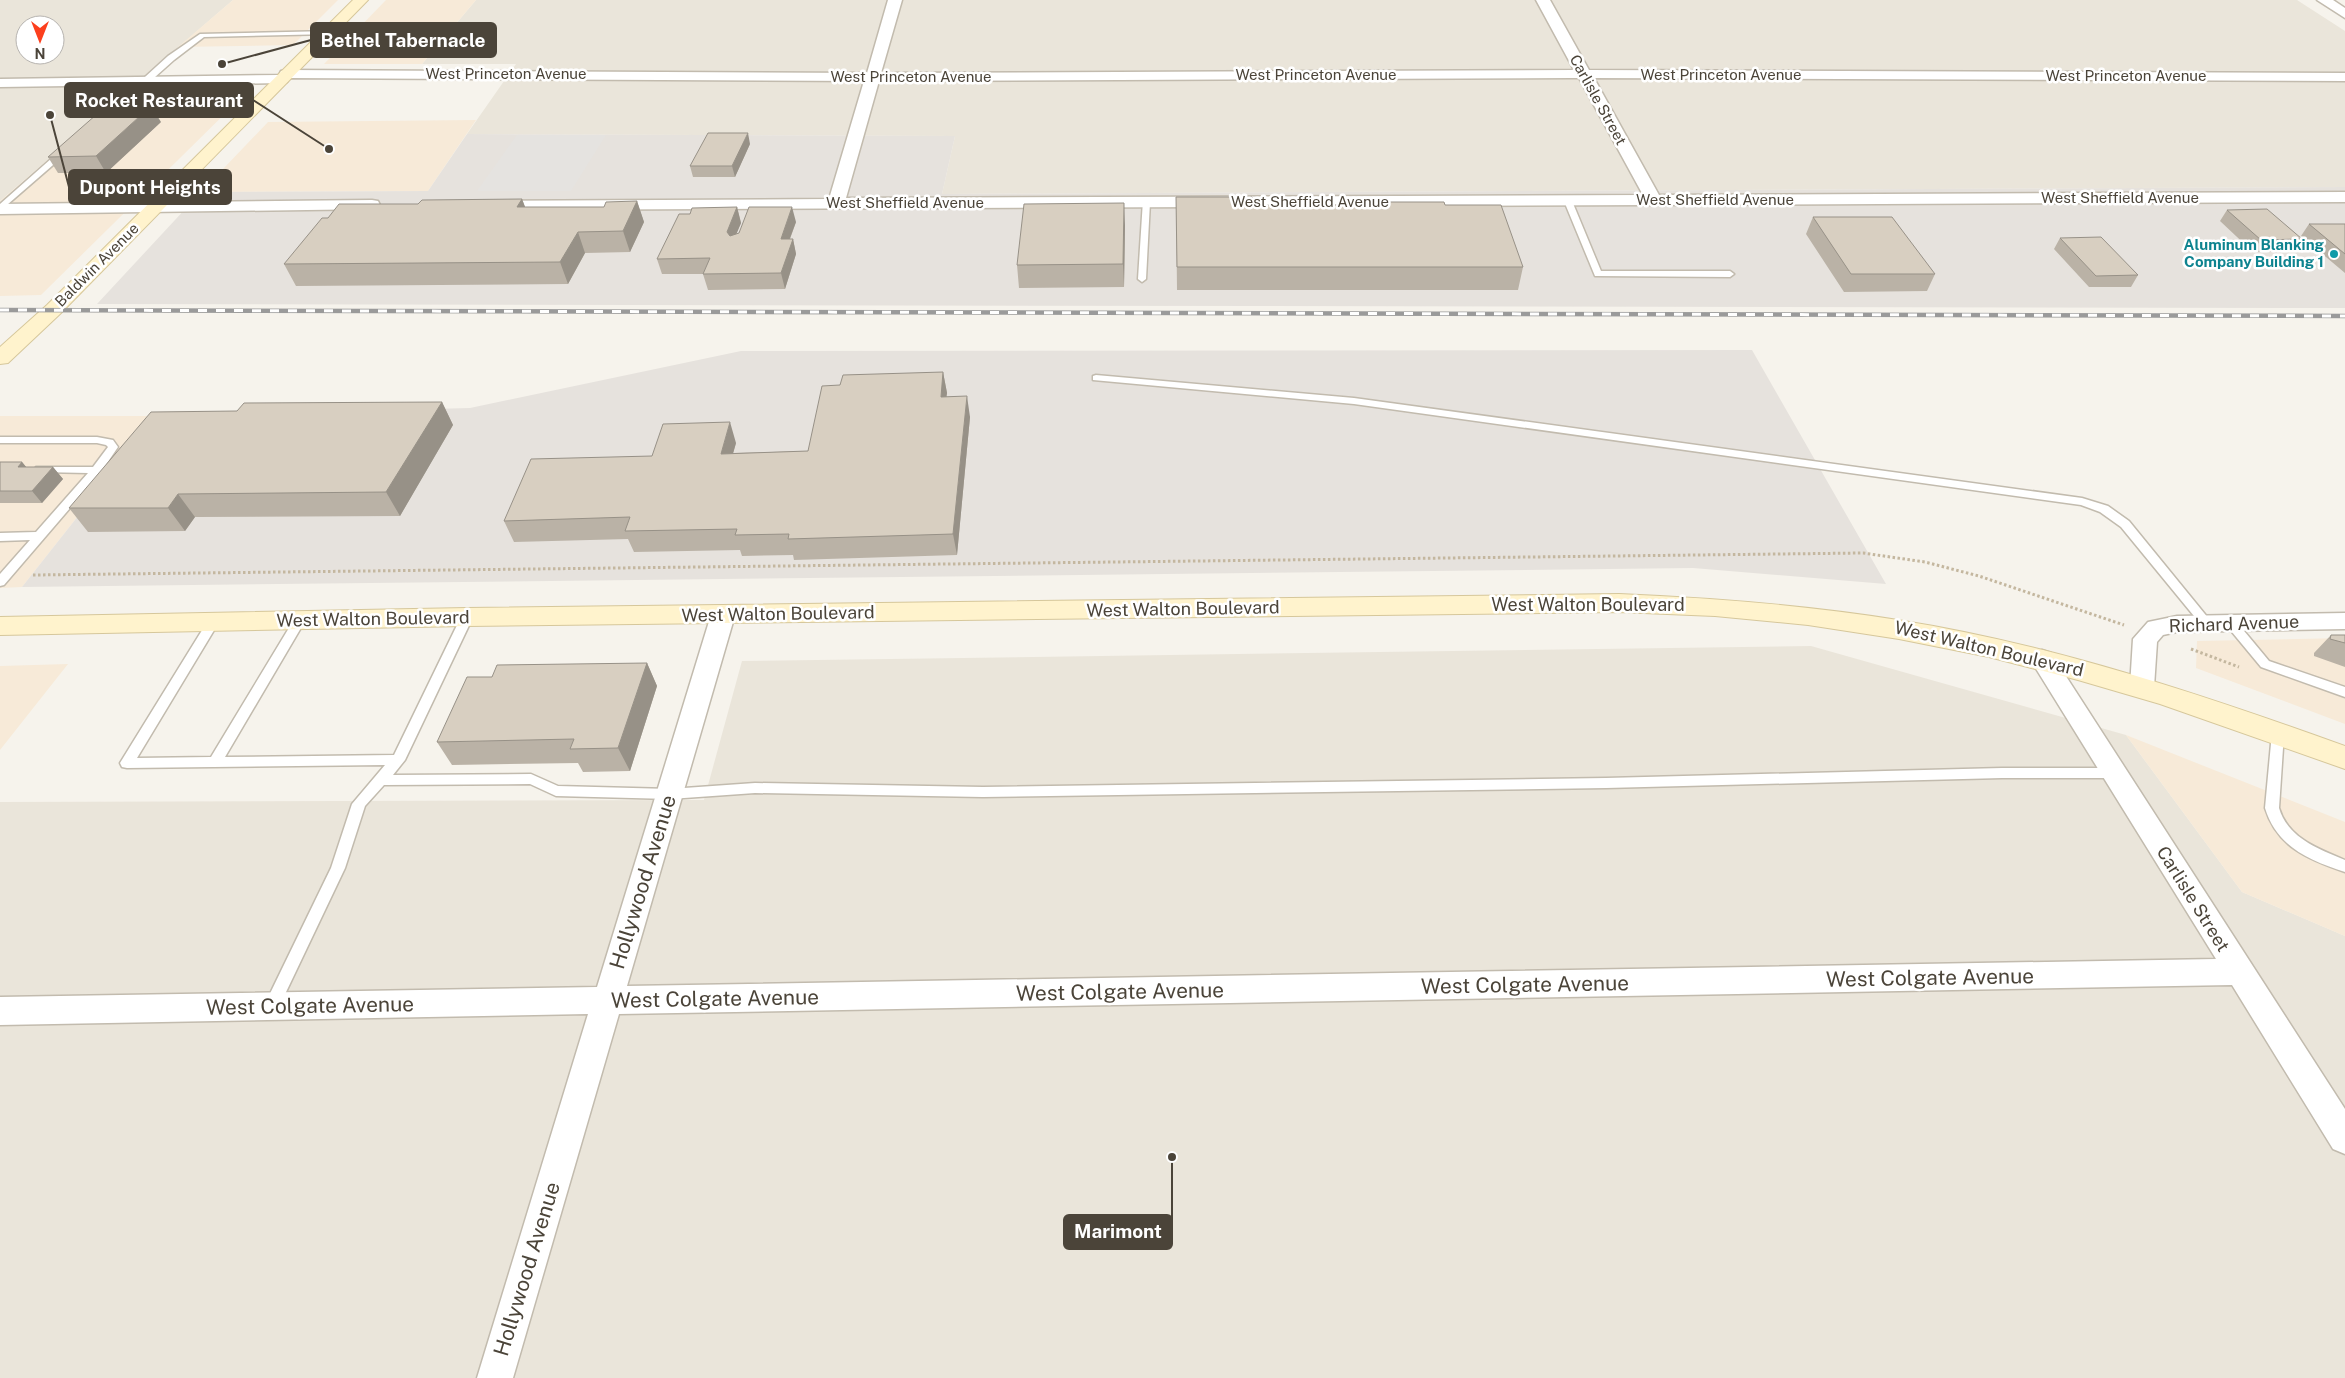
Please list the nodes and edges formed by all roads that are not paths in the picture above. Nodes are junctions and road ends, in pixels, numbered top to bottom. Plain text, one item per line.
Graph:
1 (361, 0) edge
2 (895, 0) edge
3 (1543, 0) edge
4 (2324, 0) edge
5 (2345, 14) edge
6 (330, 33) junction
7 (1584, 74) junction
8 (284, 77) junction
9 (873, 77) junction
10 (2345, 77) edge
11 (146, 81) junction
12 (0, 83) edge
13 (99, 121) edge
14 (70, 146) edge
15 (2345, 197) edge
16 (1568, 200) junction
17 (1654, 200) junction
18 (1146, 202) junction
19 (836, 204) junction
20 (389, 205) edge
21 (478, 205) edge
22 (155, 206) junction
23 (0, 208) edge
24 (1730, 274) dead end
25 (1142, 280) dead end
26 (0, 358) edge
27 (1096, 378) dead end
28 (0, 441) edge
29 (32, 469) edge
30 (97, 470) junction
31 (0, 536) edge
32 (40, 536) junction
33 (3, 579) edge
34 (723, 615) junction
35 (467, 617) junction
36 (298, 621) junction
37 (2345, 621) edge
38 (213, 622) junction
39 (2231, 623) junction
40 (2207, 624) junction
41 (0, 626) edge
42 (2042, 659) junction
43 (2142, 687) junction
44 (2345, 692) edge
45 (2278, 732) junction
46 (2345, 758) edge
47 (398, 760) junction
48 (215, 762) junction
49 (2113, 773) junction
50 (381, 780) junction
51 (670, 794) junction
52 (2345, 866) edge
53 (2240, 972) junction
54 (608, 1001) junction
55 (272, 1006) junction
56 (0, 1011) edge
57 (2345, 1138) edge
58 (495, 1378) edge

1 - 6 main road, Baldwin Avenue
2 - 9 street
3 - 7 street, Carlisle Street
4 - 5 street
6 - 8 main road, Baldwin Avenue
6 - 11 lane
7 - 9 street, West Princeton Avenue
7 - 10 street, West Princeton Avenue
7 - 17 street, Carlisle Street
8 - 9 street, West Princeton Avenue
8 - 11 street, West Princeton Avenue
8 - 22 main road, Baldwin Avenue
9 - 19 street
11 - 12 street, West Princeton Avenue
11 - 13 lane
14 - 23 lane
15 - 17 street, West Sheffield Avenue
16 - 17 street, West Sheffield Avenue
16 - 18 street, West Sheffield Avenue
16 - 24 lane
18 - 19 street, West Sheffield Avenue
18 - 25 lane
19 - 21 street, West Sheffield Avenue
20 - 22 street
22 - 23 street
22 - 26 main road, Baldwin Avenue
27 - 40 lane
28 - 30 lane
29 - 30 lane
30 - 32 lane
31 - 32 lane
32 - 33 lane
34 - 35 main road, West Walton Boulevard
34 - 42 main road, West Walton Boulevard
34 - 51 street, Hollywood Avenue
35 - 36 main road, West Walton Boulevard
35 - 47 lane
36 - 38 main road, West Walton Boulevard
36 - 48 lane
37 - 39 street, Richard Avenue
38 - 41 main road, West Walton Boulevard
38 - 48 lane
39 - 40 street, Richard Avenue
39 - 44 lane
40 - 43 street, Richard Avenue
42 - 43 main road, West Walton Boulevard
42 - 49 street, Carlisle Street
43 - 45 main road, West Walton Boulevard
45 - 46 main road, West Walton Boulevard
45 - 52 lane
47 - 48 lane
47 - 50 lane
49 - 51 lane
49 - 53 street, Carlisle Street
50 - 51 lane
50 - 55 lane
51 - 54 street, Hollywood Avenue
53 - 54 street, West Colgate Avenue
53 - 57 street, Carlisle Street
54 - 55 street, West Colgate Avenue
54 - 58 street, Hollywood Avenue
55 - 56 street, West Colgate Avenue

